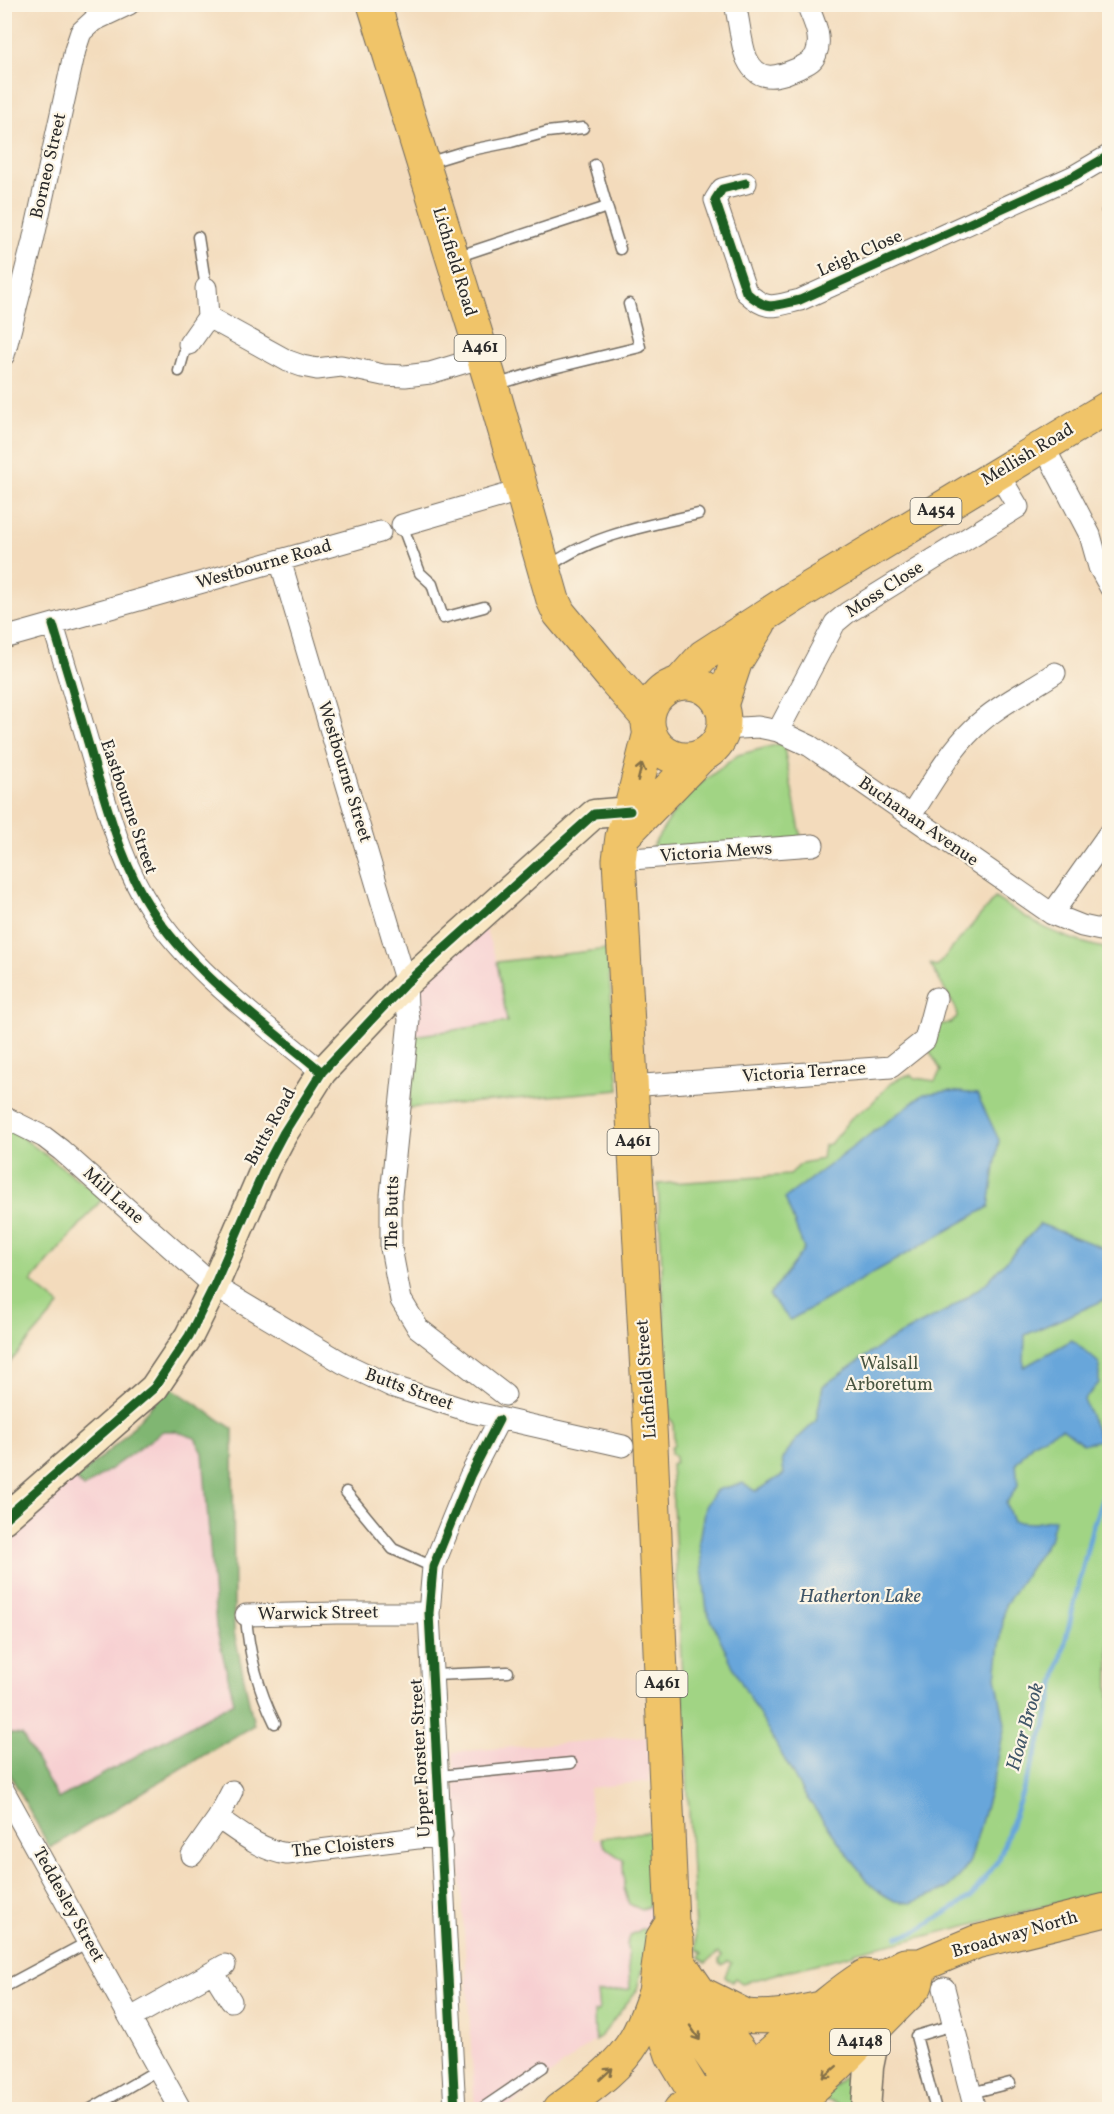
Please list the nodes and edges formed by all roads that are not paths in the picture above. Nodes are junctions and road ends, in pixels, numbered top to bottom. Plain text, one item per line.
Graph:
1 (129, 4) edge
2 (374, 4) edge
3 (735, 4) edge
4 (807, 4) edge
5 (92, 13) edge
6 (584, 128) dead end
7 (1110, 155) edge
8 (424, 164) junction
9 (595, 165) dead end
10 (746, 183) dead end
11 (607, 207) junction
12 (198, 237) dead end
13 (620, 249) dead end
14 (453, 258) junction
15 (206, 288) joint
16 (629, 304) dead end
17 (208, 317) junction
18 (189, 344) joint
19 (4, 355) edge
20 (179, 371) dead end
21 (487, 371) junction
22 (1110, 406) edge
23 (1043, 445) junction
24 (1005, 485) dead end
25 (523, 490) junction
26 (698, 513) dead end
27 (402, 525) joint
28 (380, 532) dead end
29 (280, 560) junction
30 (545, 570) junction
31 (1110, 587) edge
32 (484, 607) dead end
33 (763, 617) junction
34 (53, 625) junction
35 (4, 638) edge
36 (1055, 673) dead end
37 (660, 706) junction
38 (722, 718) junction
39 (778, 731) junction
40 (701, 756) junction
41 (910, 816) junction
42 (1110, 832) edge
43 (624, 836) junction
44 (813, 845) dead end
45 (1052, 914) junction
46 (1110, 932) edge
47 (406, 983) junction
48 (936, 998) dead end
49 (322, 1072) junction
50 (630, 1086) junction
51 (4, 1117) edge
52 (214, 1286) junction
53 (505, 1395) dead end
54 (499, 1420) junction
55 (623, 1446) dead end
56 (346, 1492) dead end
57 (4, 1519) edge
58 (433, 1567) junction
59 (429, 1613) junction
60 (246, 1616) joint
61 (508, 1672) dead end
62 (433, 1676) junction
63 (276, 1723) dead end
64 (571, 1763) dead end
65 (439, 1776) junction
66 (4, 1791) edge
67 (232, 1791) dead end
68 (10, 1814) edge
69 (218, 1818) junction
70 (442, 1835) junction
71 (192, 1855) dead end
72 (1110, 1909) edge
73 (672, 1922) junction
74 (88, 1942) junction
75 (678, 1960) junction
76 (921, 1965) junction
77 (881, 1978) junction
78 (6, 1986) dead end
79 (944, 1988) dead end
80 (655, 1992) junction
81 (700, 1994) junction
82 (231, 2001) dead end
83 (821, 2008) junction
84 (131, 2018) junction
85 (878, 2023) junction
86 (953, 2025) junction
87 (543, 2067) dead end
88 (159, 2069) junction
89 (1010, 2083) dead end
90 (973, 2101) edge
91 (739, 2102) edge
92 (89, 2109) edge
93 (181, 2109) edge
94 (455, 2109) edge
95 (480, 2109) edge
96 (559, 2109) edge
97 (866, 2109) edge
98 (936, 2109) edge

1 - 5 street, Borneo Street
2 - 8 highway, Lichfield Road / A461
3 - 4 street
5 - 19 street, Borneo Street
6 - 8 lane
7 - 10 street, Leigh Close
8 - 14 highway, Lichfield Road / A461
9 - 11 lane
11 - 13 lane
11 - 14 lane
12 - 15 lane
14 - 21 highway, Lichfield Road / A461
15 - 17 street
16 - 21 lane
17 - 18 street
17 - 21 street
18 - 20 lane
21 - 25 highway, Lichfield Road / A461
22 - 23 main road, Mellish Road / A454
23 - 31 street
23 - 33 main road, Mellish Road / A454
24 - 39 street, Moss Close
25 - 27 street
25 - 30 highway, Lichfield Road / A461
26 - 30 lane
27 - 32 lane
28 - 29 street, Westbourne Road
29 - 34 street, Westbourne Road
29 - 47 street, Westbourne Street
30 - 37 highway, Lichfield Road / A461
33 - 37 main road, Mellish Road / A454
33 - 38 main road, Mellish Road / A454
34 - 35 street, Westbourne Road
34 - 49 street, Eastbourne Street
36 - 41 street
37 - 38 highway
37 - 40 highway
43 -> 37 highway, Lichfield Street / A461
38 - 39 street, Buchanan Avenue
38 - 40 highway
39 - 41 street, Buchanan Avenue
40 - 43 highway
41 - 45 street, Buchanan Avenue
42 - 45 street
43 - 44 street, Victoria Mews
43 - 47 street, Butts Road
43 - 50 highway, Lichfield Street / A461
45 - 46 street, Buchanan Avenue
47 - 49 street, Butts Road
47 - 53 street, The Butts
48 - 50 street, Victoria Terrace
49 - 52 street, Butts Road
50 - 73 highway, Lichfield Street / A461
51 - 52 street, Mill Lane
52 - 54 street, Butts Street
52 - 57 street, Butts Road
54 - 55 street, Butts Street
54 - 58 street, Upper Forster Street
56 - 58 lane
58 - 59 street, Upper Forster Street
59 - 60 street, Warwick Street
59 - 62 street, Upper Forster Street
60 - 63 lane, Warwick Street
61 - 62 lane
62 - 65 street, Upper Forster Street
64 - 65 lane
65 - 70 street, Upper Forster Street
66 - 68 street, Teddesley Street
67 - 69 street
68 - 74 street, Teddesley Street
69 - 70 street, The Cloisters
69 - 71 street
70 - 94 street, Upper Forster Street
72 - 76 highway, Broadway North / A4148
73 - 75 highway, Lichfield Street
73 - 80 highway, Lichfield Street / A461
74 - 78 lane
74 - 84 street, Teddesley Street
75 - 81 highway, Lichfield Street
75 -> 91 highway
76 - 77 highway, Broadway North / A4148
76 - 85 highway, A4148
77 - 83 highway, Broadway North / A4148
77 - 91 highway, A4148
79 - 86 street
80 - 91 highway, Lichfield Street / A461
96 -> 80 highway
81 - 83 highway
81 - 91 highway, Lichfield Street
82 - 84 street
83 - 91 highway, Broadway North / A4148
84 - 88 street, Teddesley Street
85 -> 91 highway, A4148
85 - 97 street
86 - 90 street
86 - 98 lane
87 - 95 lane
88 - 92 lane
88 - 93 street, Teddesley Street
89 - 90 lane

